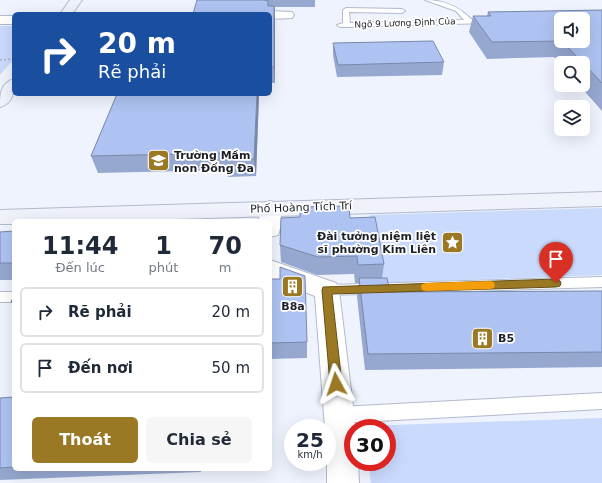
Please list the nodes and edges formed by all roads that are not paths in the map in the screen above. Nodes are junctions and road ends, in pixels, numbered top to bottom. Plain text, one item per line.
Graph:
1 (76, 0) edge
2 (428, 0) edge
3 (402, 11) dead end
4 (67, 12) edge
5 (272, 15) edge
6 (288, 15) dead end
7 (0, 20) edge
8 (12, 20) edge
9 (493, 20) edge
10 (469, 21) junction
11 (12, 87) edge
12 (0, 102) edge
13 (602, 199) edge
14 (270, 208) junction
15 (0, 217) edge
16 (270, 219) edge
17 (272, 270) edge
18 (602, 282) edge
19 (327, 290) junction
20 (0, 297) edge
21 (12, 297) edge
22 (602, 401) edge
23 (339, 415) junction
24 (343, 483) edge

1 - 4 street
2 - 10 lane
3 - 10 lane, Ngõ 9 Lương Định Của
5 - 6 street
7 - 8 street
9 - 10 lane, Ngõ 9 Lương Định Của
11 - 12 street
13 - 14 street, Phố Hoàng Tích Trí
14 - 15 street, Phố Hoàng Tích Trí
14 - 16 street
17 - 19 street
18 - 19 lane
19 - 23 street
20 - 21 lane
22 - 23 lane
23 - 24 street

